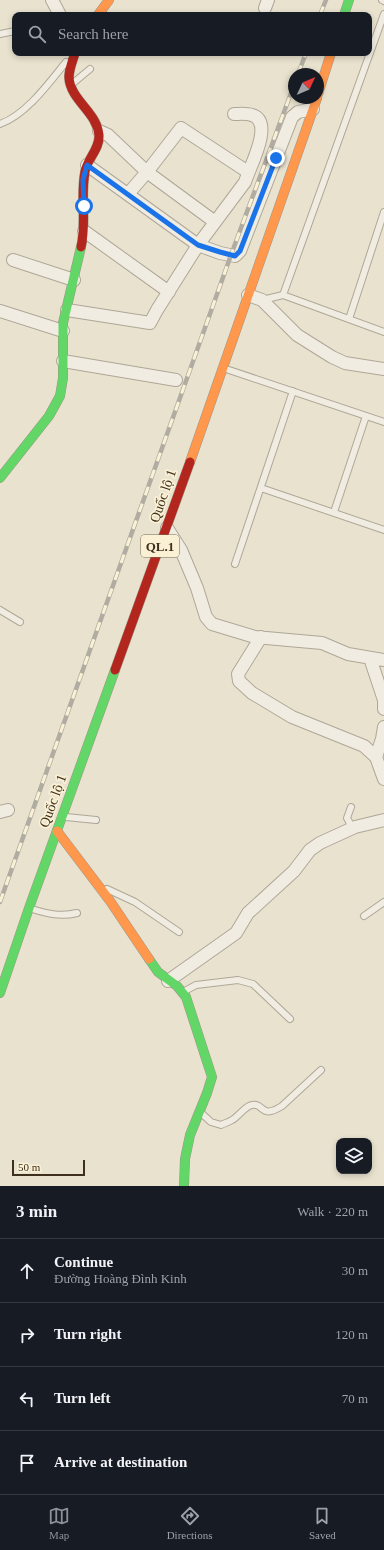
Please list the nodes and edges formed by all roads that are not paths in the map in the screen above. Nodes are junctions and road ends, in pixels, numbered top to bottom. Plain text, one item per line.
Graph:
1 (52, 0) edge
2 (109, 0) edge
3 (349, 0) edge
4 (58, 12) edge
5 (100, 12) edge
6 (345, 12) edge
7 (384, 14) edge
8 (12, 32) edge
9 (0, 34) edge
10 (372, 47) edge
11 (72, 56) edge
12 (73, 56) edge
13 (330, 56) edge
14 (369, 56) edge
15 (90, 69) dead end
16 (324, 75) edge
17 (71, 85) junction
18 (313, 104) edge
19 (315, 104) edge
20 (234, 114) dead end
21 (0, 124) edge
22 (99, 131) junction
23 (87, 165) junction
24 (147, 172) junction
25 (248, 172) junction
26 (128, 194) junction
27 (384, 212) edge
28 (215, 222) junction
29 (84, 231) junction
30 (198, 245) junction
31 (13, 260) dead end
32 (74, 280) junction
33 (169, 292) junction
34 (283, 295) junction
35 (248, 296) junction
36 (262, 300) junction
37 (67, 310) junction
38 (0, 311) edge
39 (349, 319) junction
40 (63, 331) junction
41 (384, 332) edge
42 (63, 361) junction
43 (223, 368) junction
44 (384, 369) edge
45 (176, 380) dead end
46 (293, 391) junction
47 (366, 416) junction
48 (384, 422) edge
49 (0, 478) edge
50 (261, 488) junction
51 (334, 512) junction
52 (167, 528) junction
53 (384, 530) edge
54 (235, 564) dead end
55 (0, 610) edge
56 (20, 622) dead end
57 (261, 637) junction
58 (370, 658) junction
59 (384, 660) edge
60 (384, 709) edge
61 (384, 727) edge
62 (376, 757) junction
63 (384, 779) edge
64 (351, 807) dead end
65 (62, 817) junction
66 (96, 820) dead end
67 (384, 820) edge
68 (352, 829) junction
69 (57, 831) junction
70 (99, 888) junction
71 (384, 902) edge
72 (29, 908) junction
73 (77, 914) dead end
74 (364, 916) dead end
75 (179, 932) dead end
76 (3, 977) edge
77 (168, 981) junction
78 (183, 992) junction
79 (0, 993) edge
80 (290, 1019) dead end
81 (321, 1070) dead end
82 (199, 1111) junction
83 (184, 1186) edge

1 - 4 street
2 - 5 main road
3 - 6 main road
7 - 10 lane
8 - 9 lane
11 - 21 lane
12 - 17 main road
13 - 16 main road
14 - 34 lane
15 - 17 lane
17 - 22 main road
18 - 30 street
19 - 35 main road, Quốc lộ 1 / QL.1
20 - 25 street
22 - 23 main road
22 - 24 street
23 - 26 street
23 - 29 main road
24 - 25 street
24 - 26 street
24 - 28 street
25 - 28 street
26 - 30 street
27 - 39 lane
28 - 30 street
29 - 32 main road
29 - 33 street
30 - 33 street
31 - 32 street
32 - 37 main road
33 - 37 street
34 - 36 lane
34 - 39 lane
35 - 36 street
35 - 43 main road, Quốc lộ 1 / QL.1
36 - 44 street
37 - 40 main road
38 - 40 street
39 - 41 lane
40 - 42 main road
42 - 45 street
42 - 49 main road
43 - 46 lane
43 - 52 main road, Quốc lộ 1 / QL.1
46 - 47 lane
46 - 50 lane
47 - 48 lane
47 - 51 lane
50 - 51 lane
50 - 54 lane
51 - 53 lane
52 - 57 street
52 - 65 main road, Quốc lộ 1 / QL.1
55 - 56 lane
57 - 58 street
57 - 62 street
58 - 59 street
58 - 60 street
61 - 62 street
62 - 63 street
64 - 68 lane
65 - 66 lane
65 - 69 main road, Quốc lộ 1 / QL.1
67 - 68 street
68 - 77 street
69 - 70 main road
69 - 72 main road, Quốc lộ 1 / QL.1
70 - 75 lane
70 - 77 main road
71 - 74 lane
72 - 73 lane
72 - 76 main road, Quốc lộ 1 / QL.1
76 - 79 main road, Quốc lộ 1 / QL.1
77 - 78 main road
78 - 80 lane
78 - 82 main road
81 - 82 lane
82 - 83 main road

